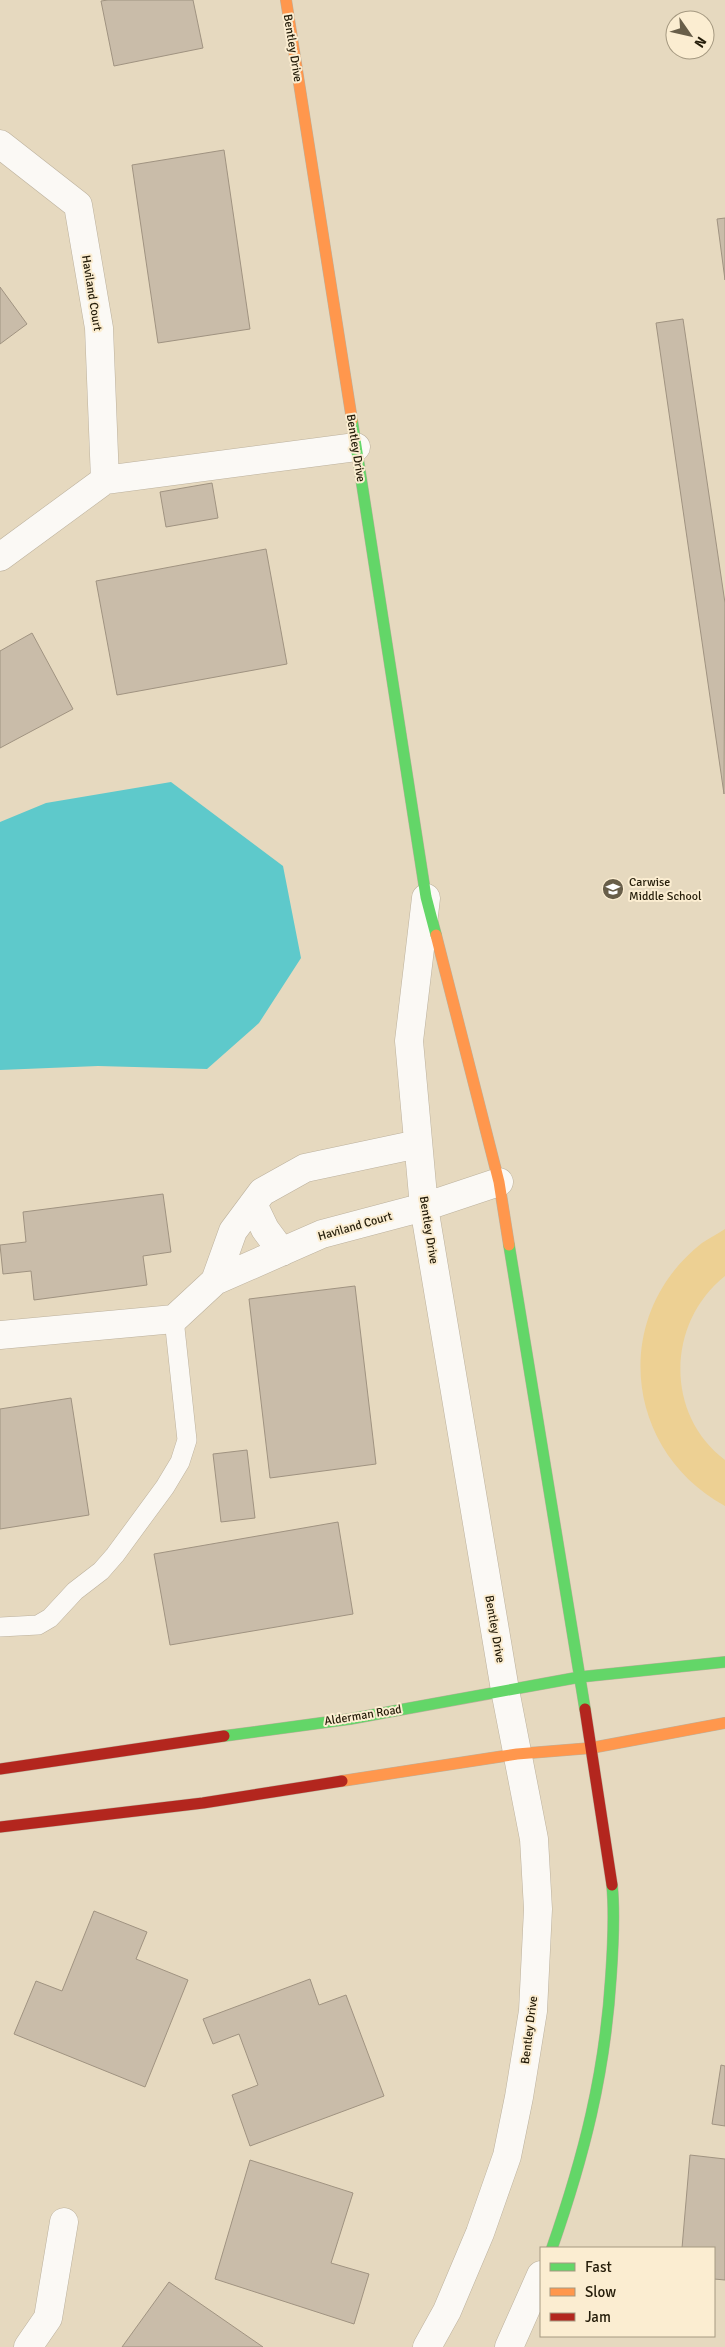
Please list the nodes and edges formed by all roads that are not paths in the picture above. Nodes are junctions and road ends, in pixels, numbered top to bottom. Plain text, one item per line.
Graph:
1 (286, 0) edge
2 (0, 144) edge
3 (356, 447) junction
4 (105, 480) junction
5 (0, 557) edge
6 (426, 897) junction
7 (418, 1144) junction
8 (499, 1182) junction
9 (253, 1204) junction
10 (424, 1207) junction
11 (282, 1252) junction
12 (215, 1281) junction
13 (174, 1319) junction
14 (0, 1335) edge
15 (0, 1627) edge
16 (725, 1662) edge
17 (580, 1677) junction
18 (506, 1690) junction
19 (725, 1723) edge
20 (591, 1748) junction
21 (517, 1754) junction
22 (0, 1769) edge
23 (0, 1827) edge
24 (64, 2222) dead end
25 (552, 2247) edge
26 (540, 2277) edge
27 (28, 2347) edge
28 (426, 2347) edge
29 (509, 2347) edge

1 - 3 street, Bentley Drive
2 - 4 street, Haviland Court
3 - 4 street
3 - 6 street, Bentley Drive
4 - 5 street
6 - 7 street, Bentley Drive
6 - 8 street, Bentley Drive
7 - 9 street, Haviland Court
7 - 10 street, Bentley Drive
8 - 10 street, Haviland Court
8 - 17 street, Bentley Drive
9 - 11 street
9 - 12 street, Haviland Court
10 - 11 street, Haviland Court
10 - 18 street, Bentley Drive
11 - 12 street, Haviland Court
12 - 13 street, Haviland Court
13 - 14 street
13 - 15 lane
16 - 17 street, Alderman Road
17 - 18 street, Alderman Road
17 - 20 street, Bentley Drive
18 - 21 street, Bentley Drive
18 - 22 street, Alderman Road
19 - 20 street
20 - 21 street
20 - 25 street, Bentley Drive
21 - 23 street
21 - 28 street, Bentley Drive
24 - 27 street
26 - 29 street

